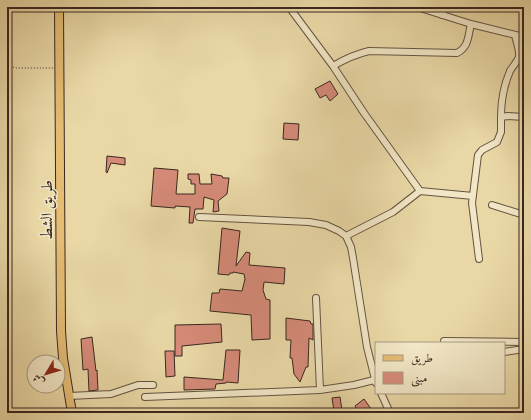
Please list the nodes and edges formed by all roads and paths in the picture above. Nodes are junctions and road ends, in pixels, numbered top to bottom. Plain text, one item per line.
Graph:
1 (59, 7) edge
2 (289, 7) edge
3 (417, 7) edge
4 (444, 7) edge
5 (442, 15) junction
6 (471, 24) junction
7 (515, 35) junction
8 (524, 37) edge
9 (517, 62) junction
10 (524, 64) edge
11 (7, 66) edge
12 (334, 66) junction
13 (59, 68) junction
14 (524, 117) edge
15 (501, 118) junction
16 (420, 191) junction
17 (473, 196) junction
18 (492, 205) dead end
19 (524, 216) edge
20 (199, 217) dead end
21 (346, 236) junction
22 (479, 259) dead end
23 (316, 298) dead end
24 (444, 341) dead end
25 (524, 342) edge
26 (524, 350) edge
27 (505, 352) edge
28 (375, 382) edge
29 (154, 385) dead end
30 (320, 390) junction
31 (381, 394) edge
32 (69, 396) junction
33 (145, 397) dead end
34 (72, 413) edge
35 (390, 413) edge

1 - 13 main road, طريق الشط
2 - 12 street
3 - 5 street
4 - 5 street
5 - 6 street
6 - 7 street
6 - 12 street
7 - 8 street
7 - 9 street
9 - 10 street
9 - 15 street
11 - 13 path
12 - 16 street
13 - 32 main road, طريق الشط
14 - 15 street
15 - 17 street
16 - 17 street
16 - 21 street
17 - 22 street
18 - 19 street
20 - 21 street
21 - 28 street
23 - 30 street
24 - 25 street
26 - 27 street
28 - 30 street
29 - 32 street
30 - 33 street
31 - 35 street
32 - 34 main road, طريق الشط

